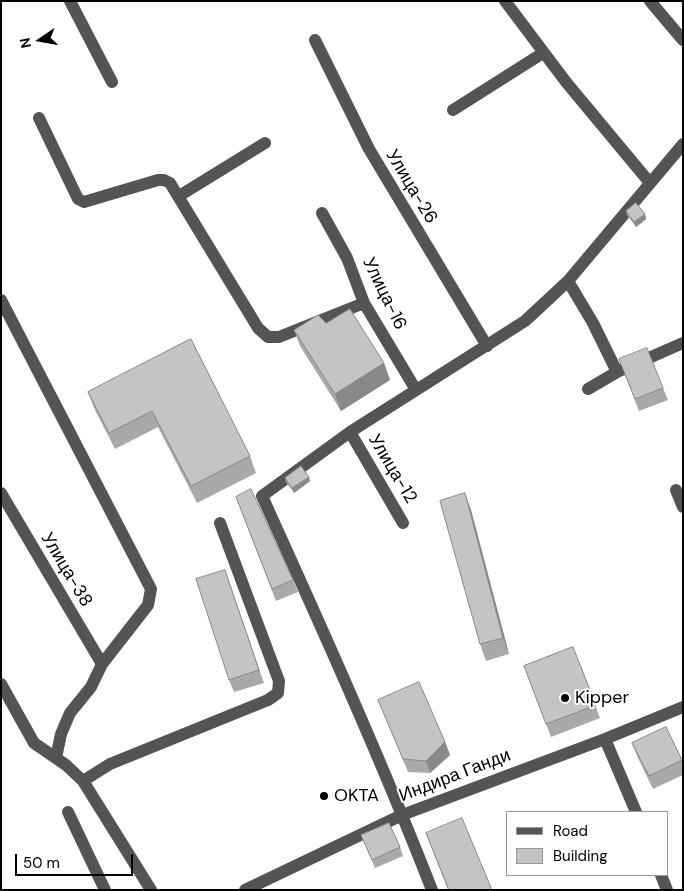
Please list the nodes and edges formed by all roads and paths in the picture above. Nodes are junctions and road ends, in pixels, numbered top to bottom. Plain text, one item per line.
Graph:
1 (70, 1) edge
2 (505, 1) edge
3 (650, 1) edge
4 (315, 40) dead end
5 (683, 40) edge
6 (543, 52) junction
7 (112, 82) dead end
8 (453, 110) dead end
9 (39, 118) dead end
10 (265, 143) dead end
11 (683, 144) edge
12 (650, 183) junction
13 (179, 196) junction
14 (322, 213) dead end
15 (568, 281) junction
16 (1, 300) edge
17 (364, 303) junction
18 (683, 343) edge
19 (487, 346) junction
20 (617, 372) junction
21 (588, 388) dead end
22 (416, 390) junction
23 (350, 432) junction
24 (676, 490) dead end
25 (1, 493) edge
26 (683, 507) edge
27 (220, 523) dead end
28 (404, 523) dead end
29 (102, 664) junction
30 (1, 684) edge
31 (683, 707) edge
32 (606, 739) junction
33 (56, 758) junction
34 (83, 781) junction
35 (636, 811) edge
36 (68, 812) dead end
37 (402, 814) junction
38 (661, 876) edge
39 (105, 890) edge
40 (151, 890) edge
41 (245, 890) edge
42 (432, 890) edge
43 (668, 890) edge

1 - 7 street
2 - 6 street
3 - 5 street
4 - 19 street, Улица-26
6 - 8 street
6 - 12 street
9 - 13 street
10 - 13 street
11 - 12 street
12 - 15 street
13 - 17 street
14 - 17 street, Улица-16
15 - 19 street
15 - 20 street
16 - 29 street
17 - 22 street, Улица-16
18 - 20 street
19 - 22 street
20 - 21 street
22 - 23 street
23 - 28 street, Улица-12
23 - 37 street
24 - 26 street
25 - 29 street, Улица-38
27 - 34 street
29 - 33 street
30 - 33 street
31 - 32 street, Индира Ганди
32 - 35 street
32 - 37 street, Индира Ганди
33 - 34 street
34 - 40 street
36 - 39 street
37 - 41 street, Индира Ганди
37 - 42 street
38 - 43 street

